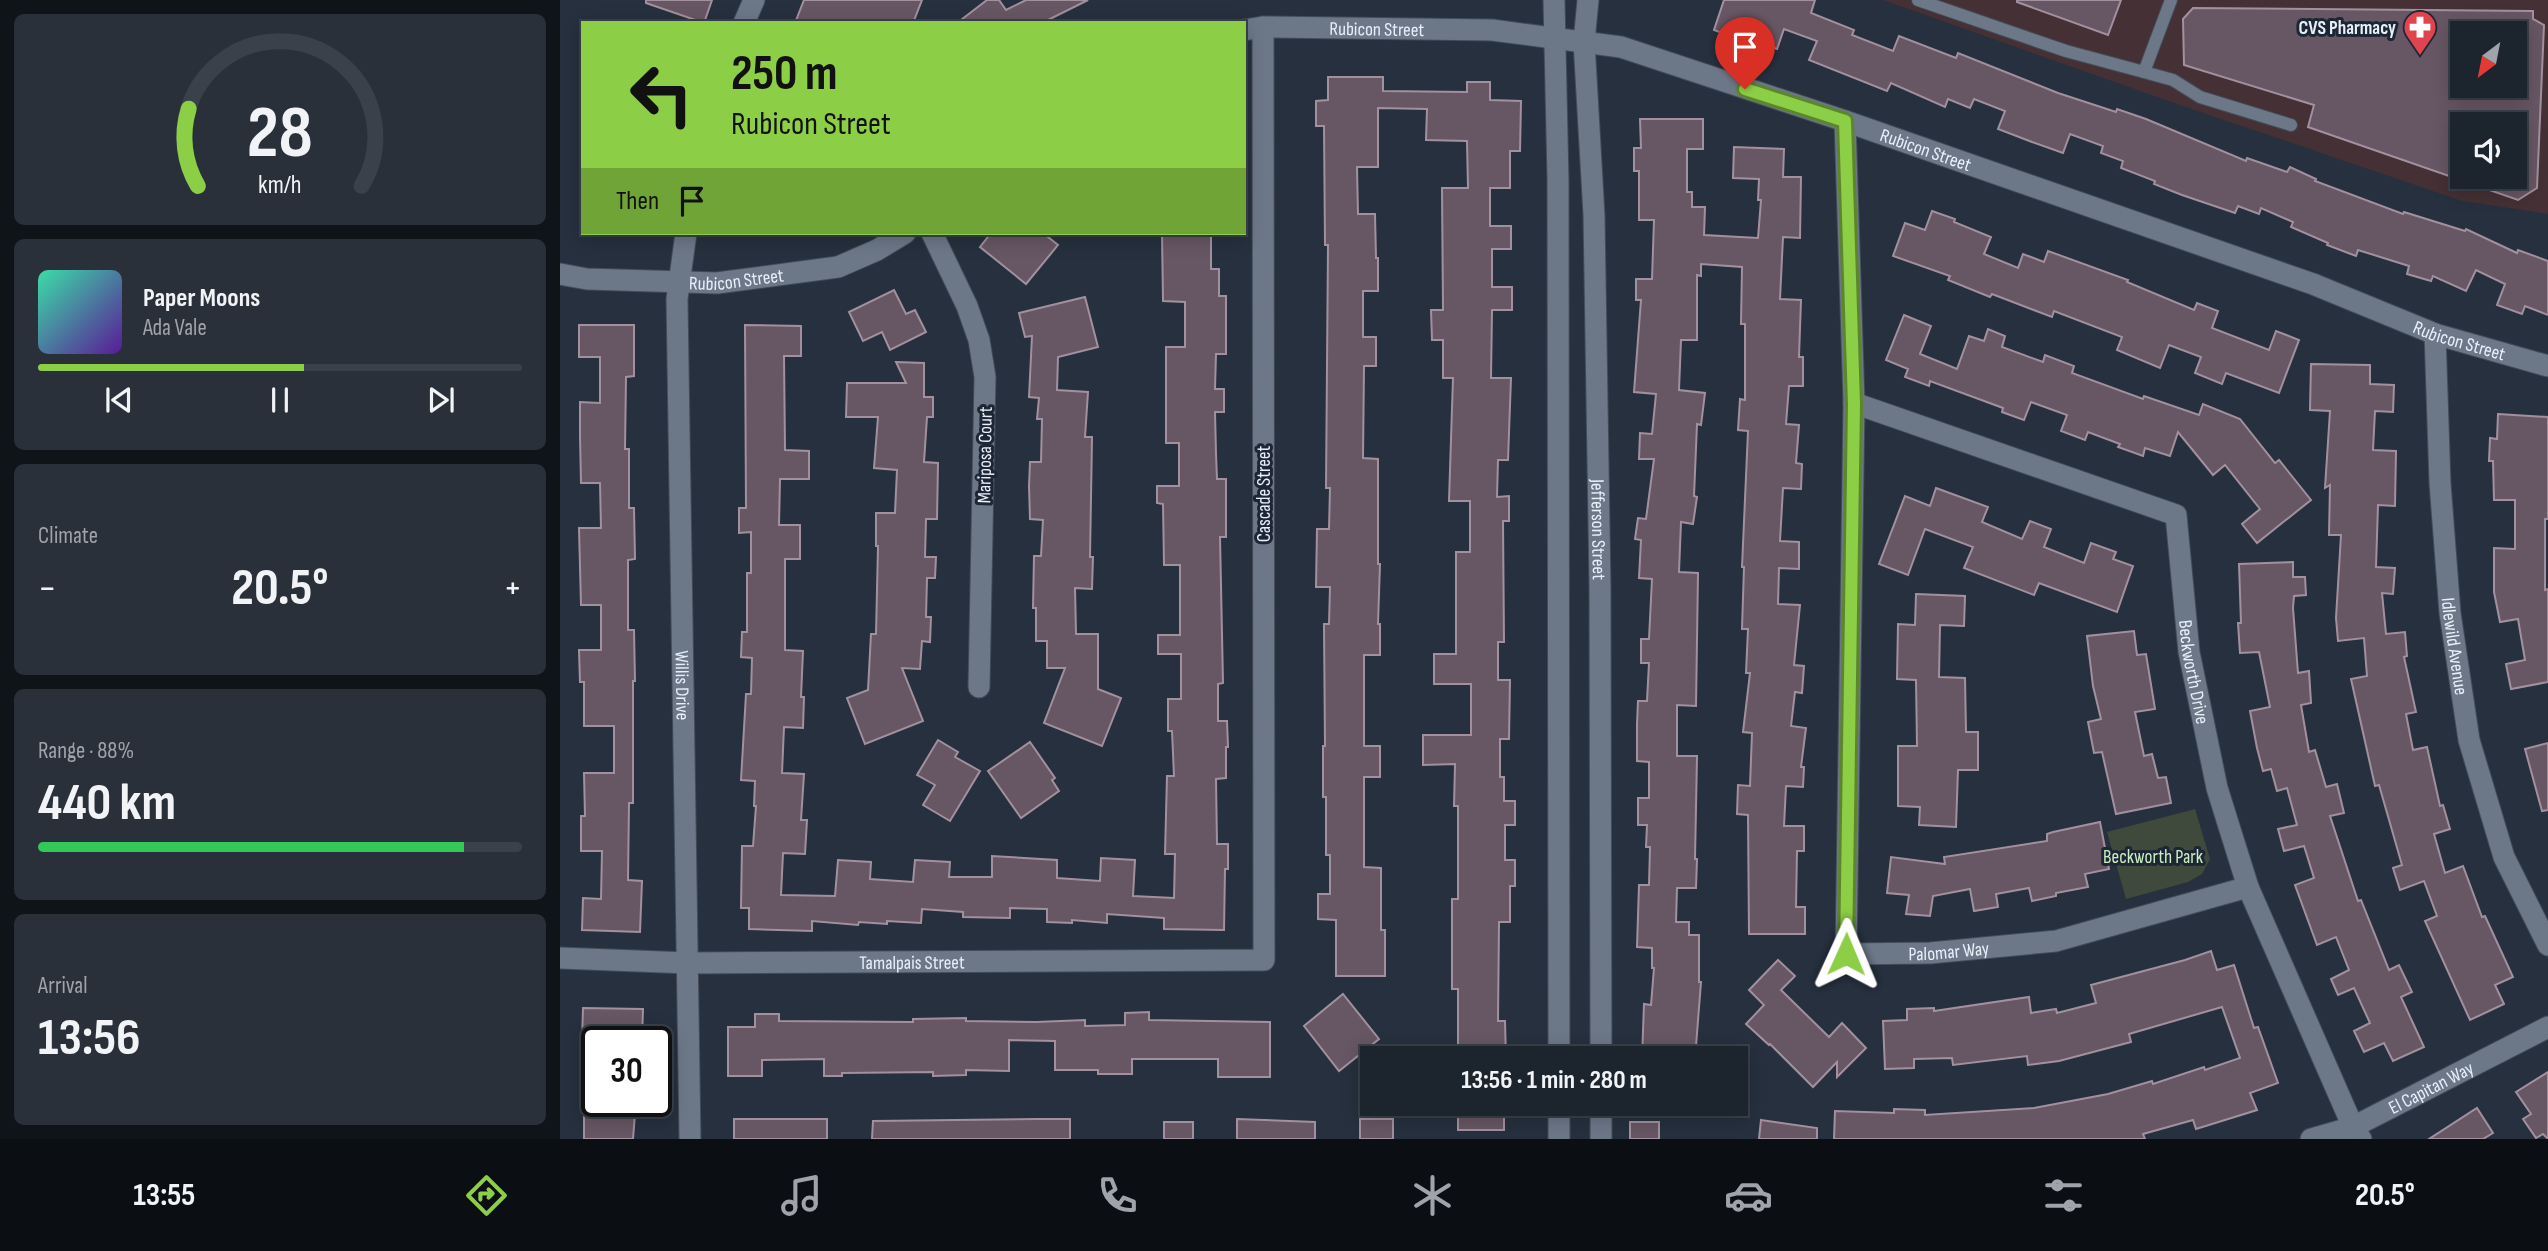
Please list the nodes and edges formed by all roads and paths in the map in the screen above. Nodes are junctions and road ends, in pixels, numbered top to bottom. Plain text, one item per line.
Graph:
1 (754, 0) edge
2 (1553, 0) edge
3 (1588, 0) edge
4 (1918, 0) edge
5 (2171, 0) edge
6 (745, 21) edge
7 (1254, 29) edge
8 (1553, 38) junction
9 (1584, 42) junction
10 (2144, 72) junction
11 (1845, 121) junction
12 (2291, 125) dead end
13 (685, 235) edge
14 (902, 235) edge
15 (933, 235) edge
16 (560, 274) edge
17 (680, 282) junction
18 (2435, 334) junction
19 (2548, 366) edge
20 (1854, 404) junction
21 (979, 687) dead end
22 (2248, 887) junction
23 (2548, 944) edge
24 (560, 958) edge
25 (1264, 960) joint
26 (688, 963) junction
27 (2548, 1027) edge
28 (1559, 1046) edge
29 (1601, 1046) edge
30 (1559, 1116) edge
31 (1601, 1116) edge
32 (2357, 1133) edge
33 (690, 1139) edge
34 (1559, 1139) edge
35 (1601, 1139) edge
36 (2311, 1139) edge

1 - 6 street
2 - 8 street, Jefferson Street
3 - 9 street, Jefferson Street
4 - 10 lane
5 - 10 lane
7 - 8 street, Rubicon Street
7 - 25 street, Cascade Street
8 - 9 street, Rubicon Street
8 - 28 street, Jefferson Street
9 - 11 street, Rubicon Street
9 - 29 street, Jefferson Street
10 - 12 lane
11 - 18 street, Rubicon Street
11 - 20 street, Palomar Way
13 - 17 street, Willis Drive
14 - 17 street, Rubicon Street
15 - 21 street, Mariposa Court
16 - 17 street, Rubicon Street
17 - 26 street, Willis Drive
18 - 19 street, Rubicon Street
18 - 23 street, Idlewild Avenue
20 - 22 street, Beckworth Drive
20 - 22 street, Palomar Way
22 - 32 street, Beckworth Drive
24 - 26 street, Tamalpais Street
25 - 26 street, Tamalpais Street
26 - 33 street, Willis Drive
27 - 32 street, El Capitan Way
30 - 34 street
31 - 35 street
32 - 36 street, El Capitan Way

